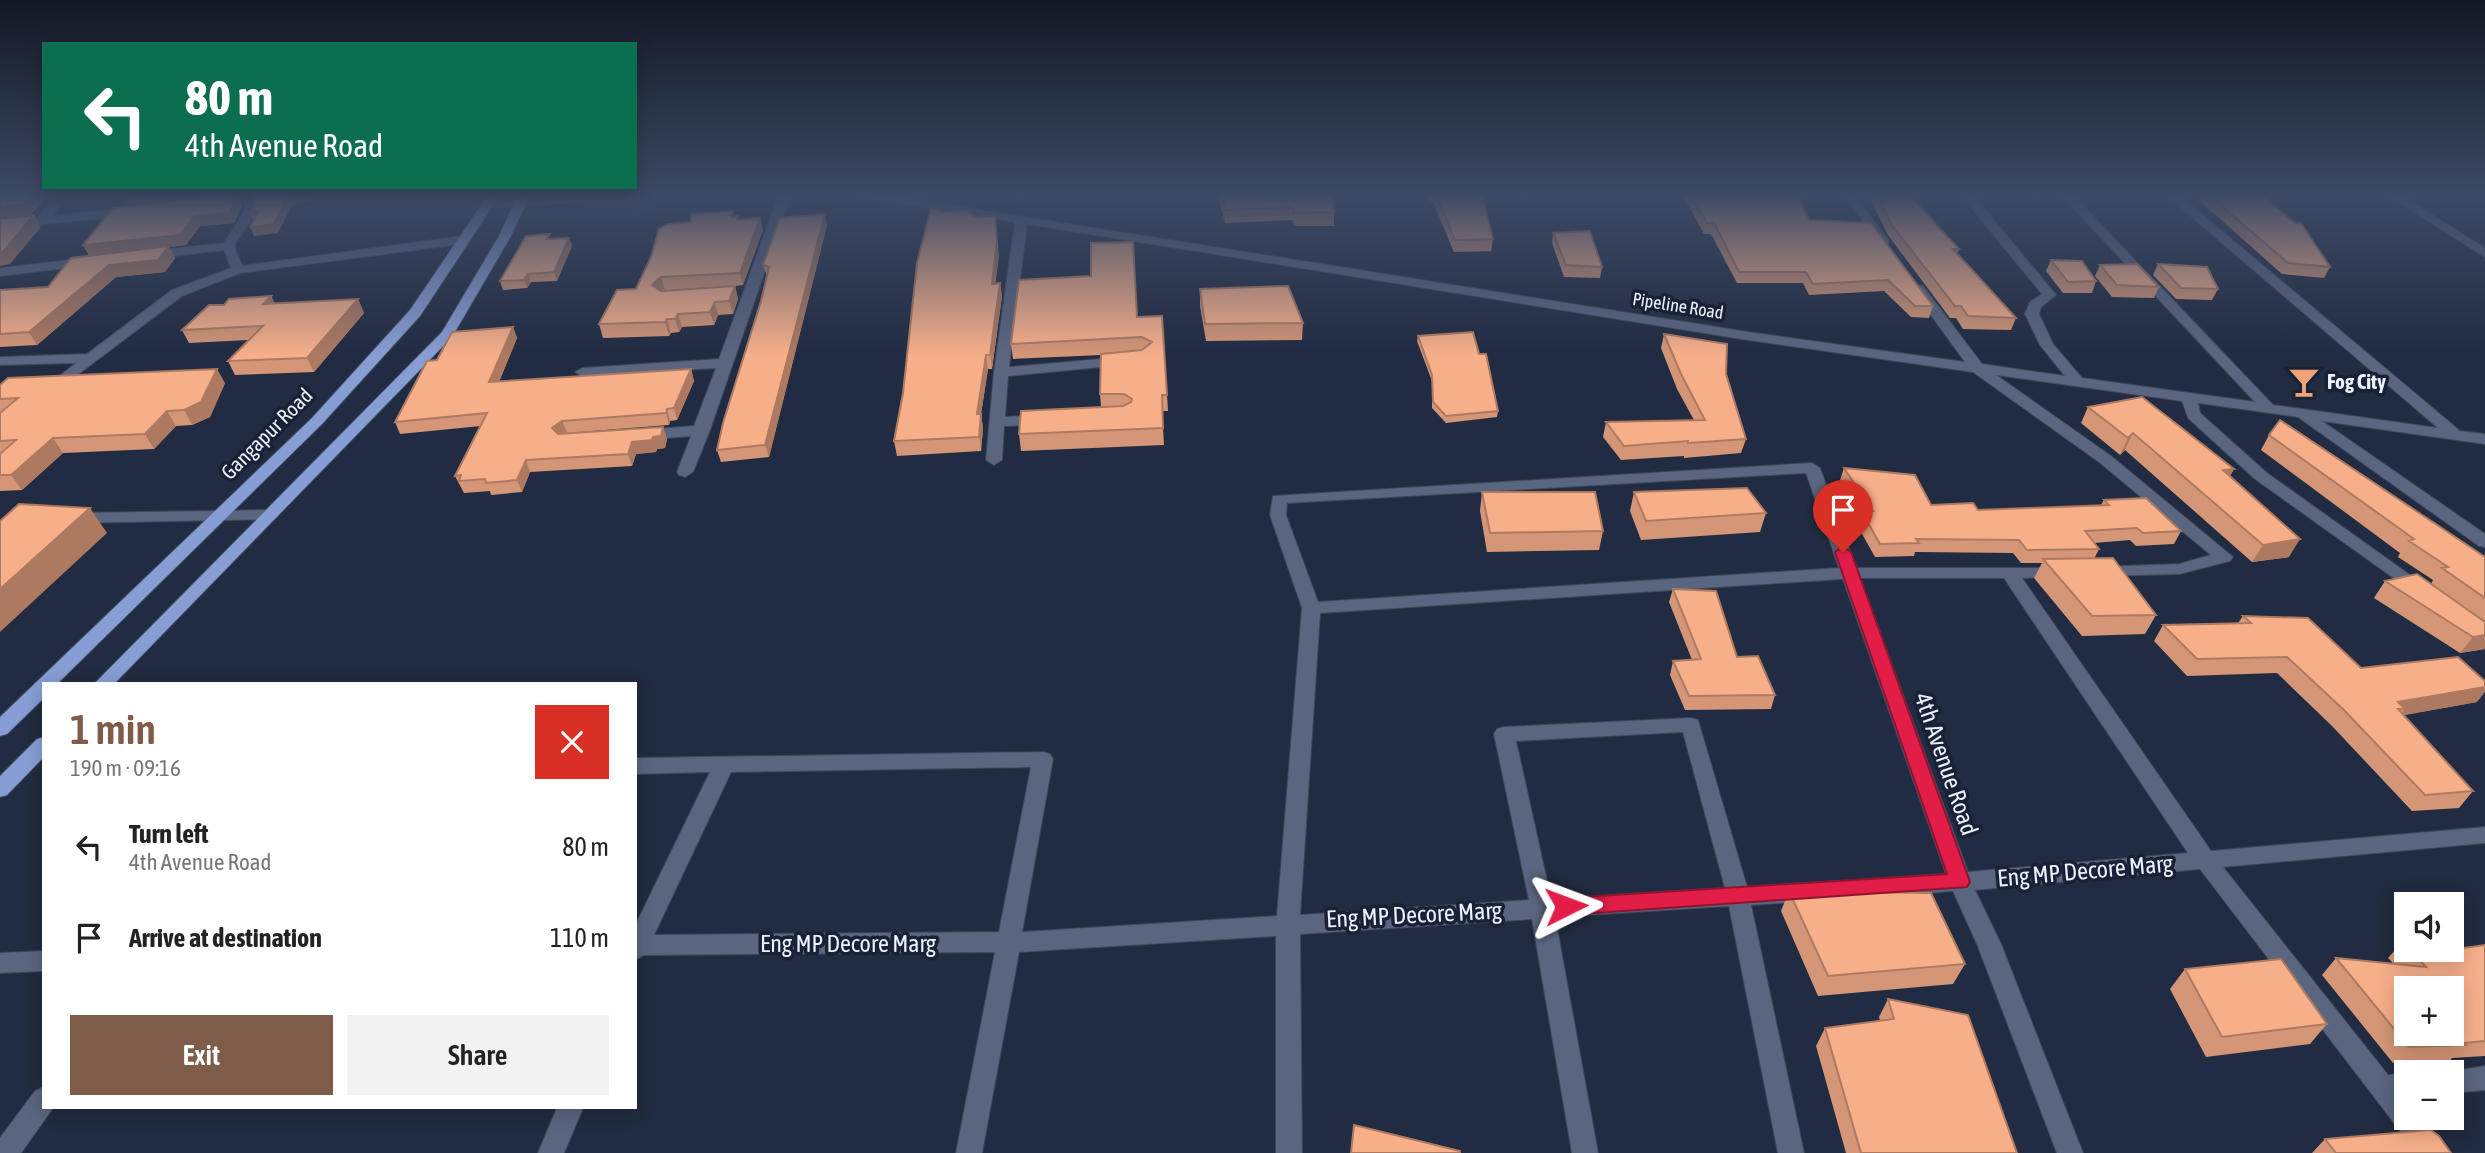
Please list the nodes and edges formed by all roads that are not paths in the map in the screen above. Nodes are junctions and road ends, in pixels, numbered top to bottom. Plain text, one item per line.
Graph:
1 (204, 249) edge
2 (229, 249) edge
3 (397, 249) edge
4 (457, 249) edge
5 (497, 249) edge
6 (762, 249) edge
7 (1017, 249) edge
8 (1196, 249) edge
9 (2011, 249) edge
10 (2118, 249) edge
11 (2236, 249) edge
12 (134, 257) edge
13 (107, 260) edge
14 (238, 270) junction
15 (0, 272) edge
16 (1913, 282) edge
17 (89, 358) junction
18 (1143, 359) edge
19 (0, 362) edge
20 (724, 363) junction
21 (1977, 368) junction
22 (582, 372) dead end
23 (1001, 372) junction
24 (59, 382) edge
25 (2077, 382) junction
26 (2189, 398) junction
27 (2269, 409) junction
28 (2302, 413) junction
29 (1055, 419) edge
30 (996, 422) junction
31 (702, 430) junction
32 (621, 436) edge
33 (2458, 436) junction
34 (2485, 439) edge
35 (994, 460) dead end
36 (685, 472) dead end
37 (219, 515) junction
38 (270, 515) junction
39 (55, 519) edge
40 (2485, 542) edge
41 (1851, 573) junction
42 (2010, 573) junction
43 (2441, 603) edge
44 (1311, 608) junction
45 (48, 682) edge
46 (105, 682) edge
47 (42, 688) edge
48 (0, 729) edge
49 (42, 746) edge
50 (725, 762) junction
51 (637, 766) edge
52 (0, 789) edge
53 (2485, 835) edge
54 (2205, 860) junction
55 (1960, 882) junction
56 (1738, 896) junction
57 (1542, 908) junction
58 (1288, 923) junction
59 (1008, 943) junction
60 (637, 945) edge
61 (637, 947) edge
62 (42, 961) edge
63 (0, 963) edge
64 (2485, 1078) edge
65 (2464, 1080) edge
66 (2394, 1086) edge
67 (42, 1102) edge
68 (570, 1109) edge
69 (2419, 1130) edge
70 (5, 1153) edge
71 (551, 1153) edge
72 (969, 1153) edge
73 (1289, 1153) edge
74 (1585, 1153) edge
75 (1791, 1153) edge
76 (2070, 1153) edge
77 (2432, 1153) edge

1 - 12 street
2 - 14 street
3 - 14 street
4 - 37 main road, Gangapur Road
5 - 38 main road
6 - 20 street
7 - 23 street
8 - 21 street, Pipeline Road
9 - 25 street
10 - 27 street
11 - 33 street
13 - 15 street
14 - 17 street
16 - 21 street
17 - 19 street
17 - 24 street
18 - 23 street
20 - 22 street
20 - 31 street
21 - 25 street, Pipeline Road
21 - 42 street
23 - 30 street
25 - 26 street, Pipeline Road
26 - 27 street, Pipeline Road
26 - 43 street
27 - 28 street, Pipeline Road
28 - 33 street, Pipeline Road
28 - 40 street
29 - 30 street
30 - 35 street
31 - 32 street
31 - 36 street
33 - 34 street, Pipeline Road
37 - 38 street
37 - 39 street
37 - 45 main road, Gangapur Road
38 - 46 main road
41 - 42 street
41 - 44 street
41 - 44 street, 4th Avenue Road
41 - 55 street, 4th Avenue Road
42 - 54 street
44 - 58 street
47 - 48 main road, Gangapur Road
49 - 52 main road
50 - 51 street
50 - 59 street
50 - 60 street
53 - 54 street, Eng MP Decore Marg
54 - 55 street, Eng MP Decore Marg
54 - 66 street
55 - 56 street, Eng MP Decore Marg
55 - 76 street, 4th Avenue Road
56 - 57 street, Eng MP Decore Marg
56 - 57 street
56 - 75 street
57 - 58 street, Eng MP Decore Marg
57 - 74 street
58 - 59 street, Eng MP Decore Marg
58 - 73 street
59 - 61 street, Eng MP Decore Marg
59 - 72 street
62 - 63 street
64 - 65 street
67 - 70 street
68 - 71 street
69 - 77 street

